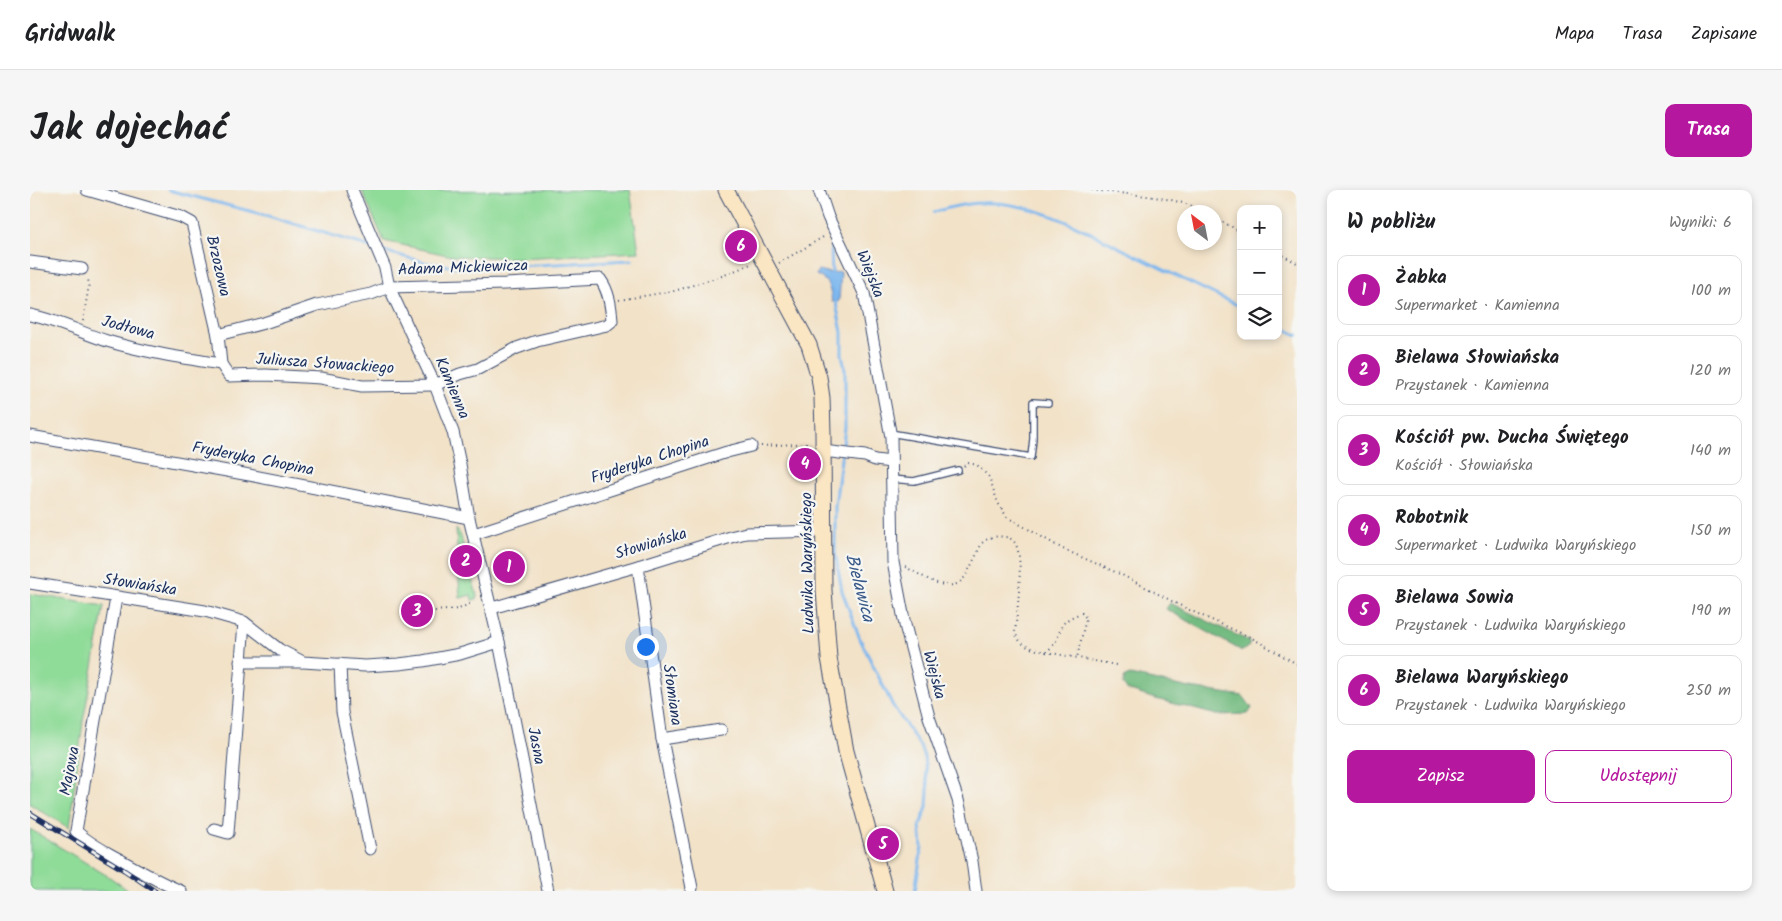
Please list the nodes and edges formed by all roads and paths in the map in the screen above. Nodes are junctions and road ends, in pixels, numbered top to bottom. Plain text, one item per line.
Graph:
1 (87, 190) edge
2 (352, 190) edge
3 (726, 190) edge
4 (818, 190) edge
5 (1092, 190) edge
6 (1188, 205) edge
7 (1222, 221) edge
8 (1237, 230) edge
9 (834, 231) junction
10 (1282, 255) edge
11 (30, 262) edge
12 (1297, 263) edge
13 (766, 264) junction
14 (82, 269) joint
15 (389, 287) junction
16 (610, 302) junction
17 (30, 315) edge
18 (81, 331) junction
19 (218, 335) junction
20 (221, 364) junction
21 (435, 385) junction
22 (1048, 403) dead end
23 (890, 433) junction
24 (30, 436) edge
25 (751, 446) joint
26 (833, 450) junction
27 (891, 462) junction
28 (958, 470) joint
29 (891, 480) junction
30 (469, 518) junction
31 (823, 531) junction
32 (474, 534) junction
33 (894, 562) junction
34 (638, 566) junction
35 (30, 583) edge
36 (116, 598) junction
37 (473, 602) dead end
38 (467, 605) junction
39 (469, 608) dead end
40 (492, 608) junction
41 (435, 611) dead end
42 (244, 622) junction
43 (500, 642) junction
44 (1046, 652) junction
45 (1078, 658) junction
46 (240, 662) junction
47 (303, 662) junction
48 (340, 664) junction
49 (1297, 664) edge
50 (1116, 665) dead end
51 (721, 730) dead end
52 (662, 739) junction
53 (214, 829) dead end
54 (370, 849) dead end
55 (181, 891) edge
56 (548, 891) edge
57 (690, 891) edge
58 (885, 891) edge
59 (976, 891) edge

1 - 19 street, Brzozowa
2 - 15 street, Kamienna
3 - 13 main road, Ludwika Waryńskiego
4 - 9 street, Wiejska
5 - 6 path
7 - 8 path
9 - 13 path
9 - 23 street, Wiejska
10 - 12 path
11 - 14 street
13 - 16 path
13 - 26 main road, Ludwika Waryńskiego
14 - 18 path
15 - 16 street, Adama Mickiewicza
15 - 19 street, Adama Mickiewicza
15 - 21 street, Kamienna
16 - 21 street, Juliusza Słowackiego
17 - 18 street, Jodłowa
18 - 20 street, Jodłowa
19 - 20 street
20 - 21 street, Juliusza Słowackiego
21 - 30 street, Kamienna
22 - 23 lane
23 - 27 street, Wiejska
24 - 30 street, Fryderyka Chopina
25 - 26 path
25 - 32 street, Fryderyka Chopina
26 - 27 street
26 - 31 main road, Ludwika Waryńskiego
27 - 29 street, Wiejska
28 - 29 lane
28 - 49 path
29 - 33 street, Wiejska
30 - 32 street, Kamienna
31 - 34 street, Słowiańska
31 - 58 main road, Ludwika Waryńskiego
32 - 40 street, Kamienna
33 - 44 path
33 - 59 street, Wiejska
34 - 40 street, Słowiańska
34 - 52 street, Słomiana
35 - 36 street, Słowiańska
36 - 42 street, Słowiańska
36 - 55 street, Majowa
37 - 38 path
38 - 39 path
38 - 41 path
40 - 43 street, Jasna
42 - 46 street
42 - 47 street, Słowiańska
43 - 48 street, Słowiańska
43 - 56 street, Jasna
44 - 45 path
44 - 45 path
45 - 50 path
46 - 47 street, Słowiańska
46 - 53 street
47 - 48 street, Słowiańska
48 - 54 street
51 - 52 street, Słomiana
52 - 57 street, Słomiana

